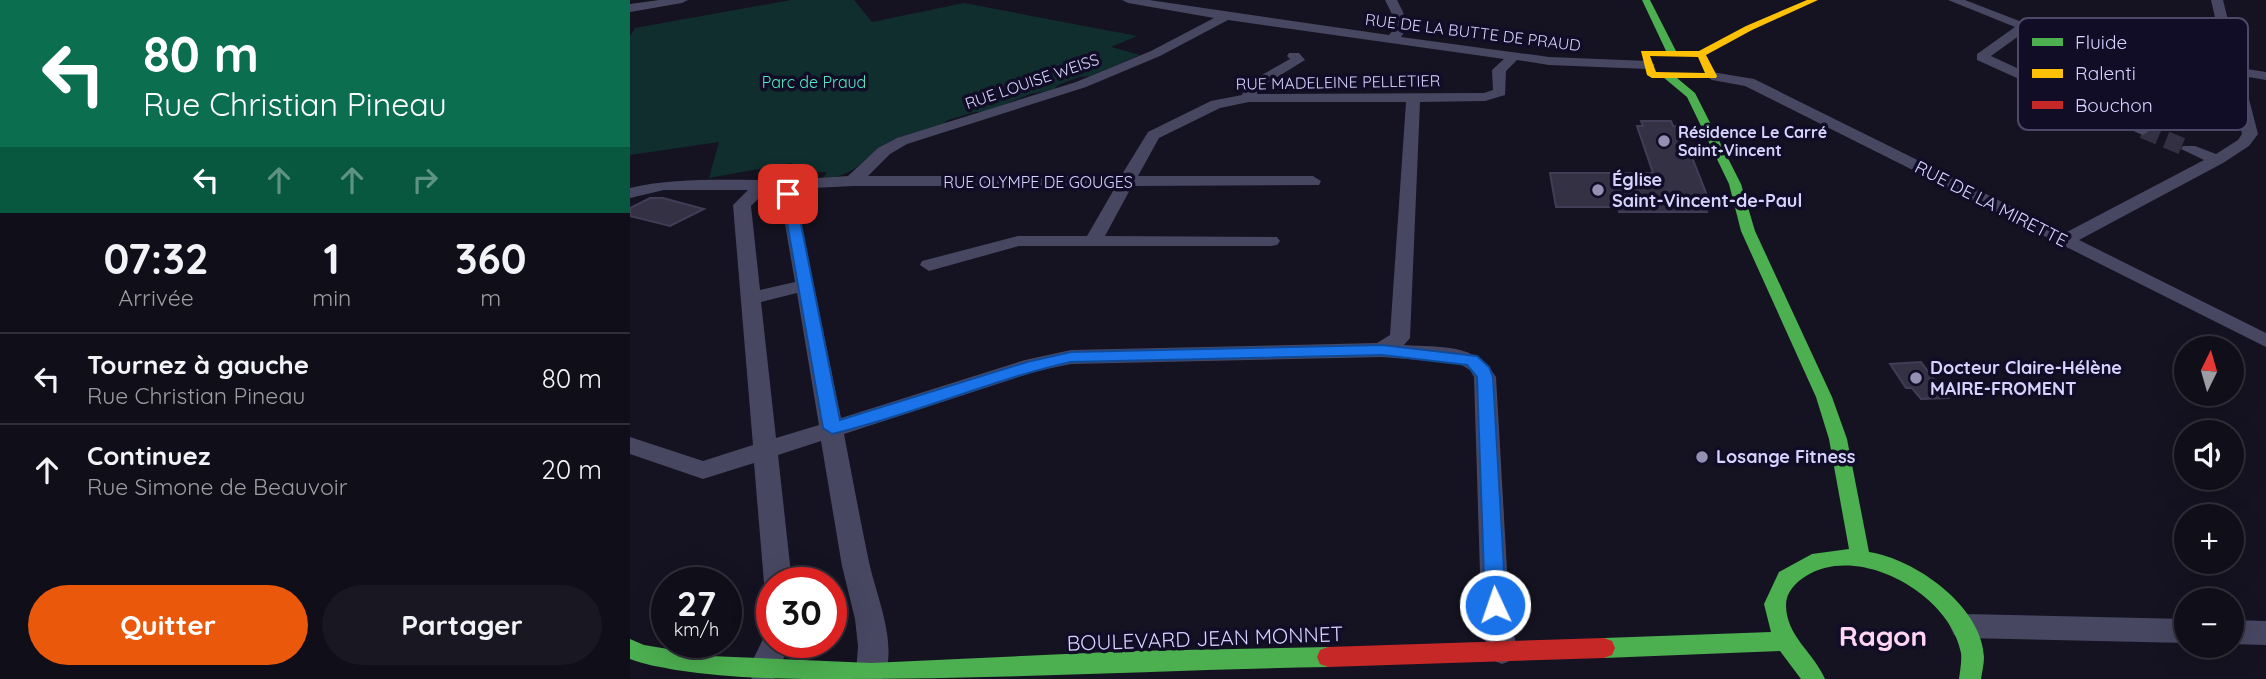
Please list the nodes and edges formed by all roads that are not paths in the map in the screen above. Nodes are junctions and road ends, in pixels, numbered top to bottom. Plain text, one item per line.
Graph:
1 (682, 0) edge
2 (1128, 0) edge
3 (1391, 0) edge
4 (1646, 0) edge
5 (1814, 0) edge
6 (1954, 0) edge
7 (2217, 0) edge
8 (630, 8) edge
9 (1226, 16) junction
10 (2221, 18) edge
11 (2018, 23) edge
12 (2018, 31) edge
13 (1392, 39) junction
14 (1672, 54) junction
15 (1701, 54) junction
16 (1294, 56) dead end
17 (1514, 56) junction
18 (1648, 65) junction
19 (2018, 73) edge
20 (1667, 75) junction
21 (2248, 75) edge
22 (1693, 76) junction
23 (1712, 76) junction
24 (2266, 76) edge
25 (2248, 77) edge
26 (2266, 82) edge
27 (1691, 95) junction
28 (1248, 98) junction
29 (1413, 98) junction
30 (2248, 126) edge
31 (2189, 149) tunnel mouth
32 (2217, 160) junction
33 (853, 181) junction
34 (1313, 181) dead end
35 (1124, 182) junction
36 (764, 185) junction
37 (630, 193) edge
38 (1271, 241) dead end
39 (2064, 241) junction
40 (1092, 242) junction
41 (929, 265) dead end
42 (805, 285) junction
43 (749, 299) junction
44 (2266, 341) edge
45 (1382, 350) junction
46 (832, 428) junction
47 (630, 445) edge
48 (764, 450) junction
49 (1860, 557) junction
50 (776, 567) edge
51 (1964, 626) junction
52 (2174, 632) edge
53 (2244, 632) edge
54 (2266, 633) edge
55 (1783, 641) junction
56 (630, 649) edge
57 (1502, 651) junction
58 (769, 658) edge
59 (763, 670) junction
60 (871, 673) junction
61 (833, 676) edge
62 (1814, 679) edge
63 (1970, 679) edge

1 - 8 street
2 - 9 street, RUE DE LA BUTTE DE PRAUD
3 - 13 street
4 - 14 main road
5 - 15 main road
6 - 11 street
7 - 10 street
9 - 13 street, RUE DE LA BUTTE DE PRAUD
9 - 33 street, RUE LOUISE WEISS
12 - 19 street
13 - 17 street, RUE DE LA BUTTE DE PRAUD
14 - 15 main road
14 - 18 main road
15 - 23 main road
16 - 28 street
17 - 18 street, RUE DE LA BUTTE DE PRAUD
17 - 29 street, RUE MADELEINE PELLETIER
18 - 20 main road
20 - 22 main road
20 - 27 main road
21 - 24 street
22 - 23 main road
22 - 27 main road
23 - 39 street, RUE DE LA MIRETTE
25 - 26 street
27 - 49 main road
28 - 29 street, RUE MADELEINE PELLETIER
28 - 35 street, RUE MADELEINE PELLETIER
29 - 45 street
30 - 32 street
31 - 32 street
32 - 39 street
33 - 35 street, RUE OLYMPE DE GOUGES
33 - 36 street, RUE OLYMPE DE GOUGES
34 - 35 street, RUE OLYMPE DE GOUGES
35 - 40 street, RUE MADELEINE PELLETIER
36 - 37 street, RUE OLYMPE DE GOUGES
36 - 42 street
36 - 43 street
38 - 40 street
39 - 44 street, RUE DE LA MIRETTE
40 - 41 street
42 - 43 street
42 - 46 street
43 - 48 street
45 - 46 street
45 - 57 street
46 - 48 street
46 - 60 street
47 - 48 street
48 - 50 street
49 - 51 main road
49 - 55 main road
51 - 52 street
51 - 63 main road
53 - 54 street
55 - 57 main road, BOULEVARD JEAN MONNET
55 - 62 main road
56 - 59 main road, BOULEVARD JEAN MONNET
57 - 60 main road, BOULEVARD JEAN MONNET
58 - 59 street
59 - 61 main road, BOULEVARD JEAN MONNET
60 - 61 main road, BOULEVARD JEAN MONNET

